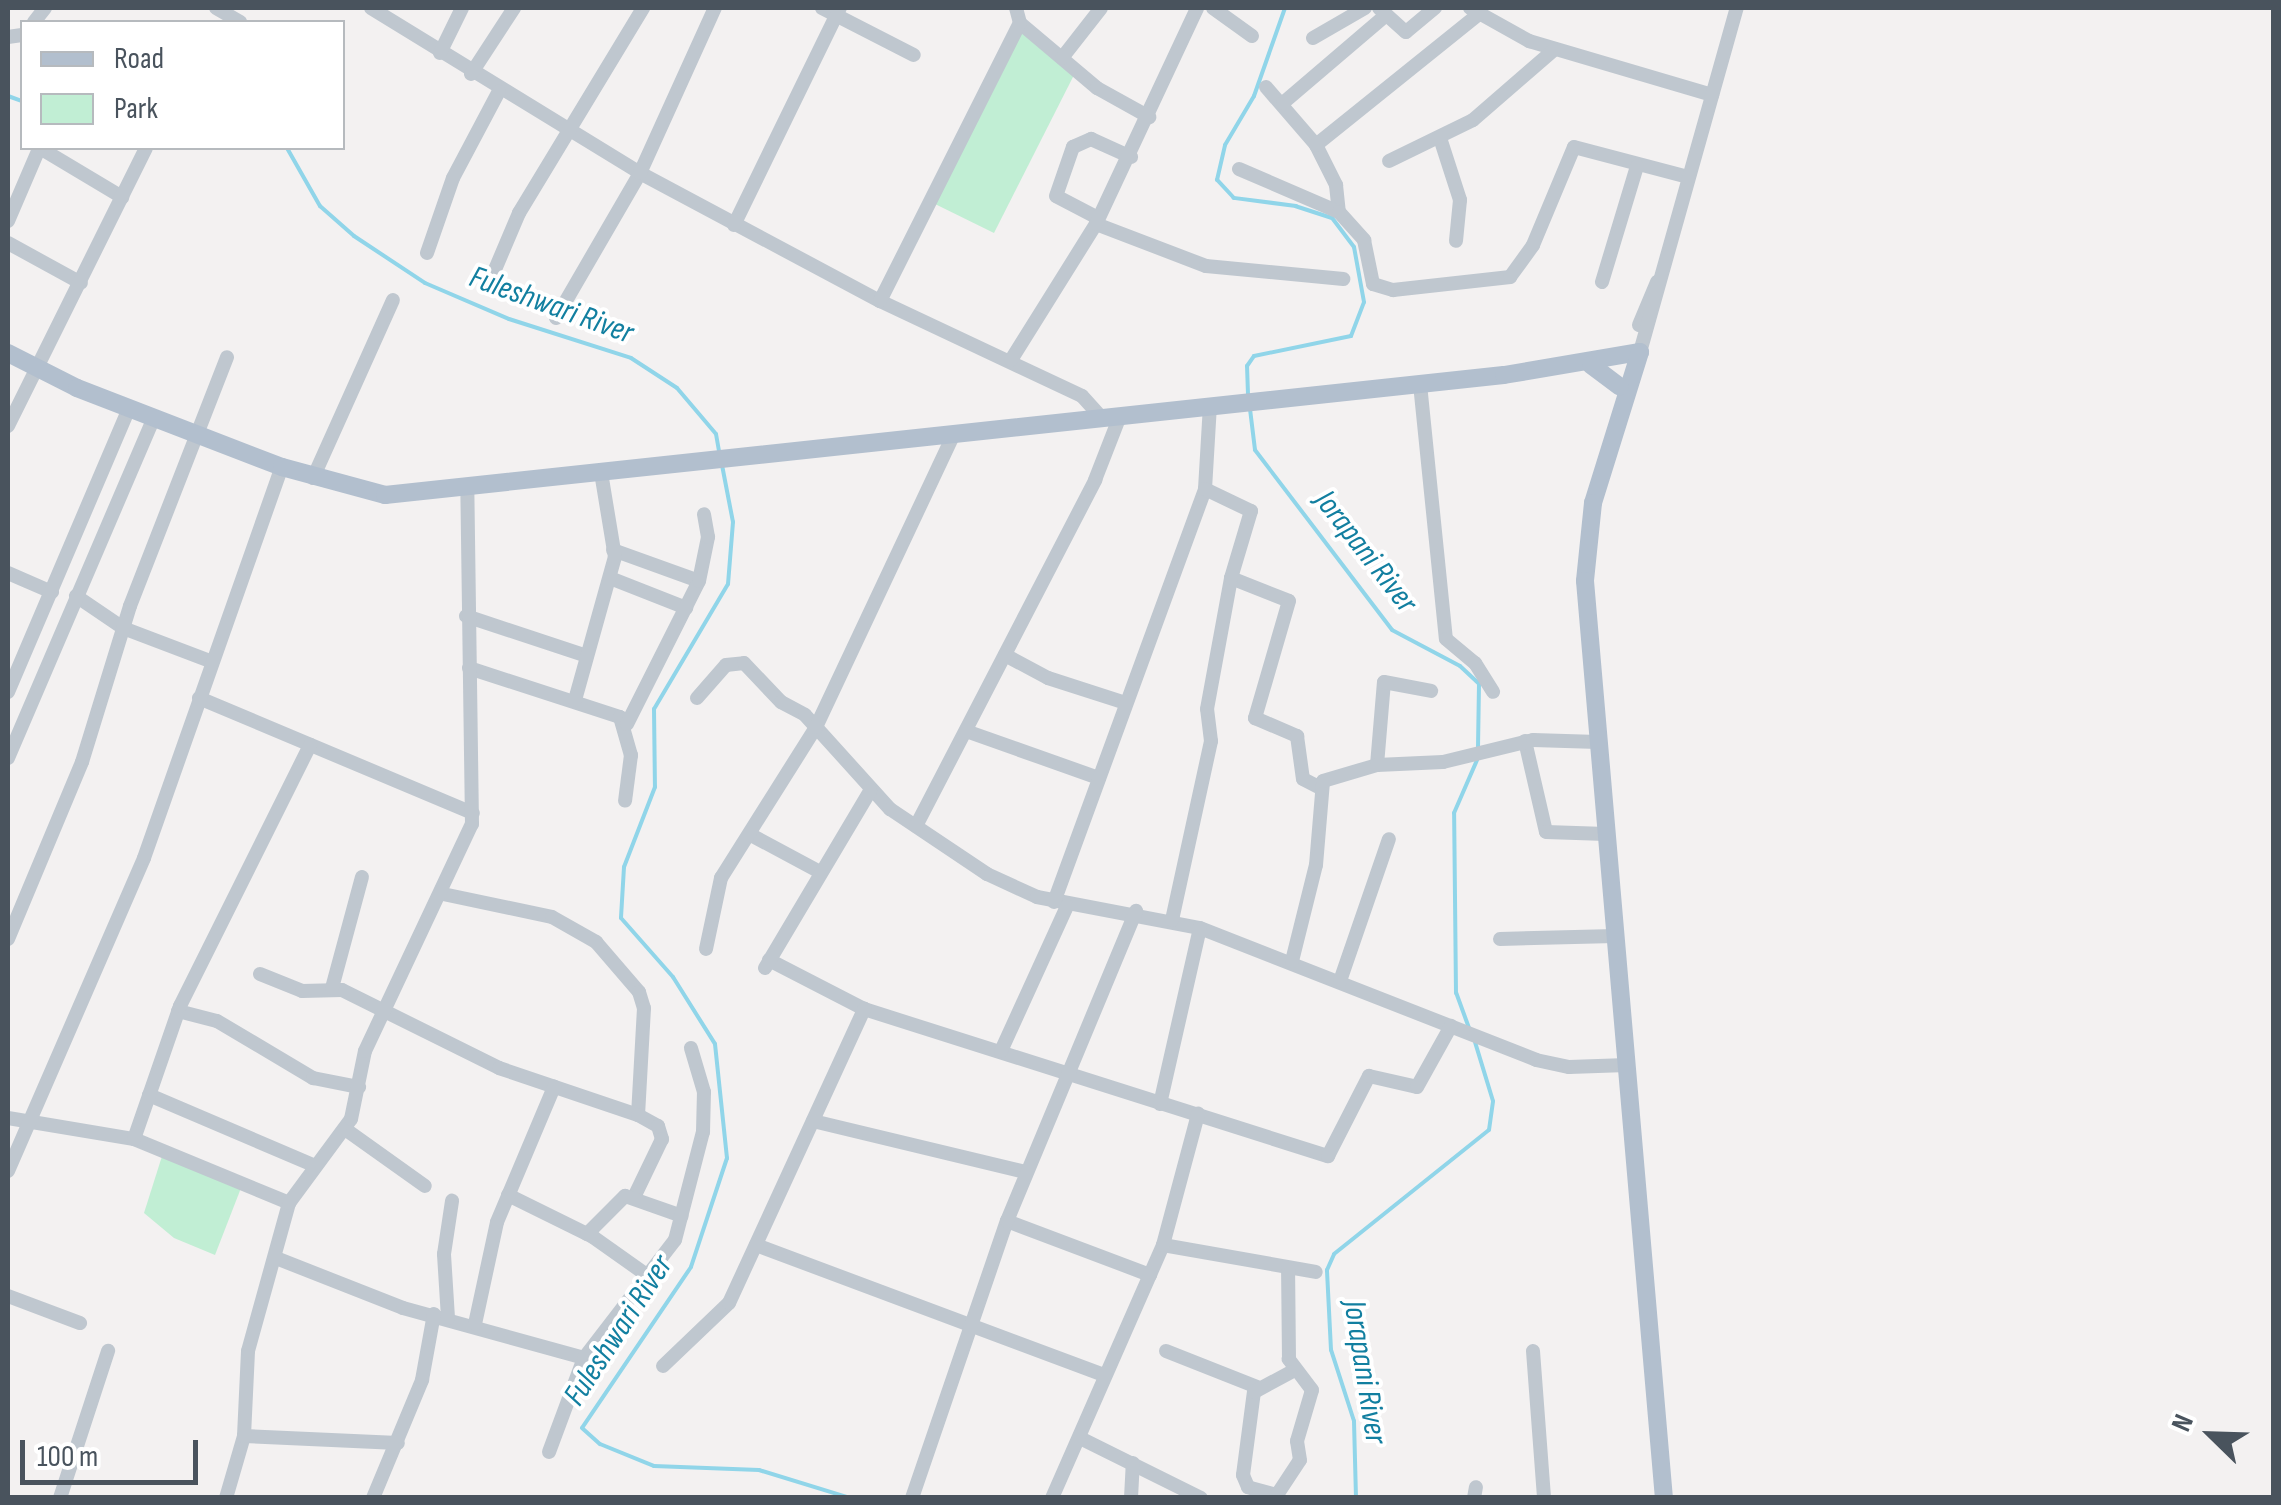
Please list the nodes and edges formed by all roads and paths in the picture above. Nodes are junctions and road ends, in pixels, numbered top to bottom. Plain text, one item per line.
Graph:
1 (371, 8) edge
2 (462, 8) edge
3 (514, 8) edge
4 (643, 8) edge
5 (715, 8) edge
6 (1101, 8) edge
7 (1197, 8) edge
8 (1213, 8) edge
9 (1365, 8) edge
10 (1435, 8) edge
11 (1737, 8) edge
12 (833, 10) edge
13 (1382, 11) edge
14 (1475, 11) edge
15 (1018, 15) edge
16 (1252, 36) dead end
17 (1312, 38) dead end
18 (1554, 50) junction
19 (440, 52) junction
20 (914, 54) dead end
21 (1062, 58) junction
22 (472, 74) junction
23 (1266, 86) dead end
24 (499, 90) junction
25 (1712, 95) junction
26 (1283, 104) junction
27 (1149, 117) junction
28 (569, 132) junction
29 (1441, 141) junction
30 (1316, 145) junction
31 (39, 150) edge
32 (41, 150) edge
33 (145, 150) edge
34 (1130, 157) junction
35 (1389, 161) dead end
36 (1637, 166) junction
37 (1239, 169) dead end
38 (640, 173) junction
39 (1688, 177) junction
40 (122, 197) junction
41 (1339, 212) junction
42 (8, 221) edge
43 (1097, 221) junction
44 (734, 224) junction
45 (1456, 241) dead end
46 (8, 243) edge
47 (427, 253) dead end
48 (492, 279) dead end
49 (1343, 279) dead end
50 (1602, 282) dead end
51 (81, 284) junction
52 (393, 300) dead end
53 (880, 301) junction
54 (556, 318) dead end
55 (1635, 349) junction
56 (8, 353) edge
57 (227, 357) dead end
58 (1011, 360) junction
59 (1591, 364) junction
60 (36, 368) junction
61 (1420, 384) junction
62 (1620, 387) junction
63 (1214, 406) junction
64 (129, 408) junction
65 (1619, 412) junction
66 (1111, 417) junction
67 (154, 418) junction
68 (8, 426) edge
69 (196, 434) junction
70 (954, 434) junction
71 (282, 467) junction
72 (601, 472) junction
73 (313, 478) junction
74 (468, 486) junction
75 (1205, 490) junction
76 (704, 514) dead end
77 (614, 550) junction
78 (8, 574) edge
79 (610, 578) junction
80 (1232, 578) junction
81 (699, 581) junction
82 (52, 592) junction
83 (76, 596) junction
84 (686, 608) junction
85 (466, 616) junction
86 (123, 628) junction
87 (1005, 654) junction
88 (587, 656) junction
89 (210, 661) junction
90 (469, 668) junction
91 (1432, 691) dead end
92 (8, 692) edge
93 (1493, 692) dead end
94 (199, 698) junction
95 (697, 698) dead end
96 (575, 700) junction
97 (1126, 704) junction
98 (627, 724) junction
99 (816, 727) junction
100 (966, 731) junction
101 (1526, 742) junction
102 (1598, 742) junction
103 (310, 745) junction
104 (8, 758) edge
105 (1378, 765) junction
106 (1099, 778) junction
107 (1319, 788) junction
108 (870, 791) junction
109 (625, 801) dead end
110 (473, 812) junction
111 (916, 826) junction
112 (1606, 834) junction
113 (751, 835) junction
114 (1389, 840) dead end
115 (820, 872) junction
116 (362, 877) dead end
117 (443, 894) junction
118 (1060, 904) junction
119 (1136, 911) junction
120 (1172, 920) junction
121 (1200, 928) junction
122 (1615, 936) junction
123 (8, 938) edge
124 (1500, 939) dead end
125 (706, 949) dead end
126 (1292, 961) junction
127 (260, 974) dead end
128 (1340, 981) junction
129 (332, 988) junction
130 (864, 1009) junction
131 (383, 1010) junction
132 (178, 1011) junction
133 (1453, 1027) junction
134 (691, 1048) dead end
135 (1000, 1051) junction
136 (1626, 1065) junction
137 (1072, 1072) junction
138 (358, 1087) junction
139 (554, 1087) junction
140 (149, 1095) junction
141 (1160, 1104) junction
142 (638, 1114) junction
143 (1198, 1114) junction
144 (8, 1118) edge
145 (813, 1120) junction
146 (25, 1123) junction
147 (344, 1128) junction
148 (134, 1139) junction
149 (313, 1165) junction
150 (8, 1171) edge
151 (1025, 1172) junction
152 (425, 1186) dead end
153 (508, 1196) junction
154 (634, 1196) junction
155 (452, 1200) dead end
156 (289, 1203) junction
157 (682, 1216) junction
158 (1006, 1221) junction
159 (587, 1234) junction
160 (1162, 1244) junction
161 (756, 1245) junction
162 (276, 1258) junction
163 (1288, 1269) junction
164 (1316, 1272) dead end
165 (1150, 1274) junction
166 (648, 1276) junction
167 (8, 1296) edge
168 (441, 1316) junction
169 (969, 1320) junction
170 (80, 1323) dead end
171 (475, 1324) junction
172 (1533, 1350) dead end
173 (108, 1351) dead end
174 (1166, 1351) dead end
175 (584, 1358) junction
176 (663, 1366) dead end
177 (1293, 1371) junction
178 (1104, 1375) junction
179 (1257, 1387) junction
180 (244, 1436) junction
181 (1080, 1438) junction
182 (398, 1444) junction
183 (549, 1452) dead end
184 (1132, 1463) junction
185 (1276, 1496) edge
186 (1055, 1497) edge
187 (60, 1498) edge
188 (226, 1498) edge
189 (373, 1498) edge
190 (912, 1498) edge
191 (1130, 1498) edge
192 (1201, 1498) edge
193 (1544, 1498) edge
194 (1664, 1498) edge

1 - 19 street
2 - 19 street
3 - 22 street
4 - 28 street
5 - 38 street
6 - 21 street
7 - 27 street
8 - 16 street
9 - 17 street
10 - 13 street
11 - 25 street
12 - 20 street
12 - 44 street
13 - 26 street
14 - 18 street
14 - 30 street
15 - 21 street
15 - 53 street
18 - 25 street
18 - 29 street
19 - 22 street
21 - 27 street
22 - 24 street
23 - 26 street
24 - 28 street
24 - 47 street
25 - 39 street
26 - 30 street
27 - 34 street
28 - 38 street
28 - 48 street
29 - 35 street
29 - 45 street
30 - 41 street
31 - 42 street
32 - 40 street
33 - 40 street
34 - 43 street
34 - 43 street
36 - 39 street
36 - 41 street
36 - 50 street
37 - 41 street
38 - 44 street
38 - 54 street
39 - 55 street
40 - 51 street
43 - 49 street
43 - 58 street
44 - 53 street
46 - 51 street
51 - 60 street
52 - 73 street
53 - 58 street
55 - 59 main road
55 - 62 main road
55 - 65 main road
56 - 60 main road
57 - 69 street
58 - 66 street
59 - 61 main road
59 - 62 main road
60 - 64 main road
60 - 68 street
61 - 63 main road
61 - 93 street
62 - 65 main road
63 - 66 main road
63 - 75 street
64 - 67 main road
64 - 82 street
65 - 102 main road
66 - 70 main road
66 - 87 street
67 - 69 main road
67 - 83 street
69 - 71 main road
69 - 86 street
70 - 72 main road
70 - 99 street
71 - 73 main road
71 - 89 street
72 - 74 main road
72 - 77 street
73 - 74 main road
74 - 85 street
75 - 80 street
75 - 97 street
76 - 81 street
77 - 79 street
77 - 81 street
78 - 82 street
79 - 84 street
79 - 88 street
80 - 107 street
80 - 120 street
81 - 84 street
82 - 92 street
83 - 86 street
83 - 104 street
84 - 98 street
85 - 88 street
85 - 90 street
86 - 89 street
86 - 123 street
87 - 97 street
87 - 100 street
88 - 96 street
89 - 94 street
90 - 96 street
90 - 110 street
91 - 105 street
94 - 103 street
94 - 146 street
95 - 99 street
96 - 98 street
97 - 106 street
98 - 109 street
99 - 108 street
99 - 113 street
100 - 106 street
100 - 111 street
101 - 102 street
101 - 105 street
101 - 112 street
102 - 112 main road
103 - 110 street
103 - 132 street
105 - 107 street
106 - 118 street
107 - 126 street
108 - 111 street
108 - 115 street
110 - 117 street
111 - 118 street
112 - 122 main road
113 - 115 street
113 - 125 street
114 - 128 street
115 - 130 street
116 - 129 street
117 - 131 street
117 - 142 street
118 - 119 street
118 - 135 street
119 - 120 street
119 - 137 street
120 - 121 street
121 - 126 street
121 - 141 street
122 - 124 street
122 - 136 main road
126 - 128 street
127 - 129 street
128 - 133 street
129 - 131 street
130 - 135 street
130 - 145 street
131 - 138 street
131 - 139 street
132 - 138 street
132 - 140 street
133 - 136 street
133 - 143 street
134 - 157 street
135 - 137 street
136 - 194 main road
137 - 141 street
137 - 151 street
138 - 147 street
139 - 142 street
139 - 153 street
140 - 148 street
140 - 149 street
141 - 143 street
142 - 154 street
143 - 160 street
144 - 146 street
145 - 151 street
145 - 161 street
146 - 148 street
146 - 150 street
147 - 149 street
147 - 152 street
148 - 156 street
149 - 156 street
151 - 158 street
153 - 159 street
153 - 171 street
154 - 157 street
154 - 159 street
155 - 168 street
156 - 162 street
157 - 166 street
158 - 165 street
158 - 169 street
159 - 166 street
160 - 163 street
160 - 165 street
161 - 169 street
161 - 176 street
162 - 168 street
162 - 180 street
163 - 164 street
163 - 177 street
165 - 178 street
166 - 175 street
167 - 170 street
168 - 171 street
168 - 182 street
169 - 178 street
169 - 190 street
171 - 175 street
172 - 193 street
173 - 187 street
174 - 179 street
175 - 183 street
177 - 179 street
177 - 185 street
178 - 181 street
179 - 185 street
180 - 182 street
180 - 188 street
181 - 184 street
181 - 186 street
182 - 189 street
184 - 191 street
184 - 192 street

